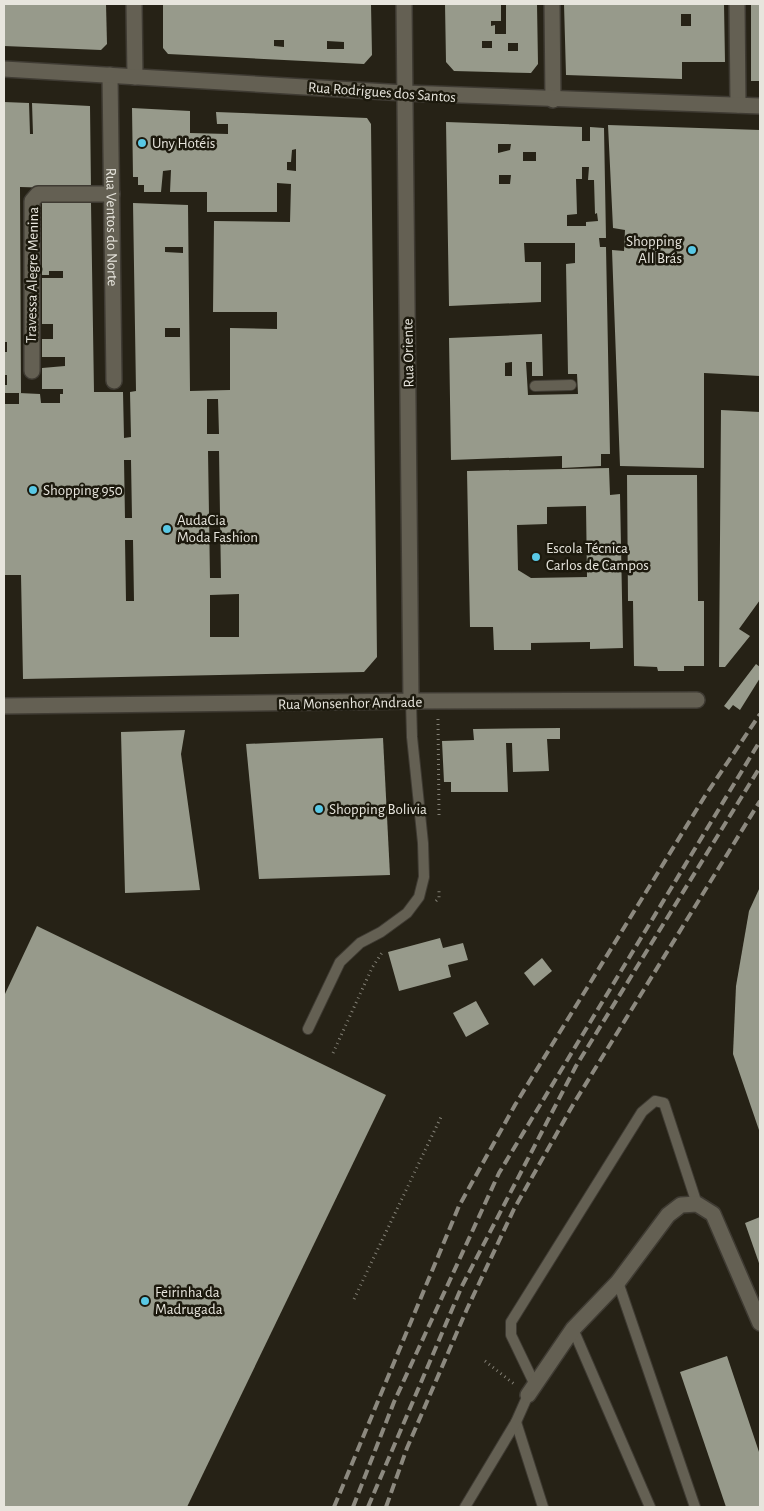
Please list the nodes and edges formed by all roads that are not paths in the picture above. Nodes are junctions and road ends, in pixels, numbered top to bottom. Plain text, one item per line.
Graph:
1 (134, 4) edge
2 (404, 4) edge
3 (552, 4) edge
4 (737, 4) edge
5 (4, 69) edge
6 (110, 75) junction
7 (135, 76) junction
8 (405, 93) junction
9 (553, 100) junction
10 (738, 105) junction
11 (760, 106) edge
12 (112, 194) junction
13 (32, 371) dead end
14 (114, 381) dead end
15 (571, 385) dead end
16 (535, 386) dead end
17 (697, 700) dead end
18 (411, 702) junction
19 (4, 706) edge
20 (308, 1029) dead end
21 (697, 1204) junction
22 (618, 1282) junction
23 (760, 1323) edge
24 (573, 1330) junction
25 (532, 1390) junction
26 (516, 1422) junction
27 (465, 1507) edge
28 (543, 1507) edge
29 (650, 1507) edge
30 (695, 1507) edge

1 - 7 street
2 - 8 street, Rua Oriente
3 - 9 street
4 - 10 street
5 - 6 street, Rua Rodrigues dos Santos
6 - 7 street, Rua Rodrigues dos Santos
6 - 12 street, Rua Ventos do Norte
7 - 8 street, Rua Rodrigues dos Santos
8 - 9 street, Rua Rodrigues dos Santos
8 - 18 street, Rua Oriente
9 - 10 street, Rua Rodrigues dos Santos
10 - 11 street, Rua Rodrigues dos Santos
12 - 13 street, Travessa Alegre Menina
12 - 14 street, Rua Ventos do Norte
15 - 16 lane
17 - 18 street, Rua Monsenhor Andrade
18 - 19 street, Rua Monsenhor Andrade
18 - 20 lane
21 - 22 street
21 - 23 street
21 - 25 lane
22 - 24 street
22 - 30 lane
24 - 25 street
24 - 29 lane
25 - 26 lane
26 - 27 lane
26 - 28 lane

